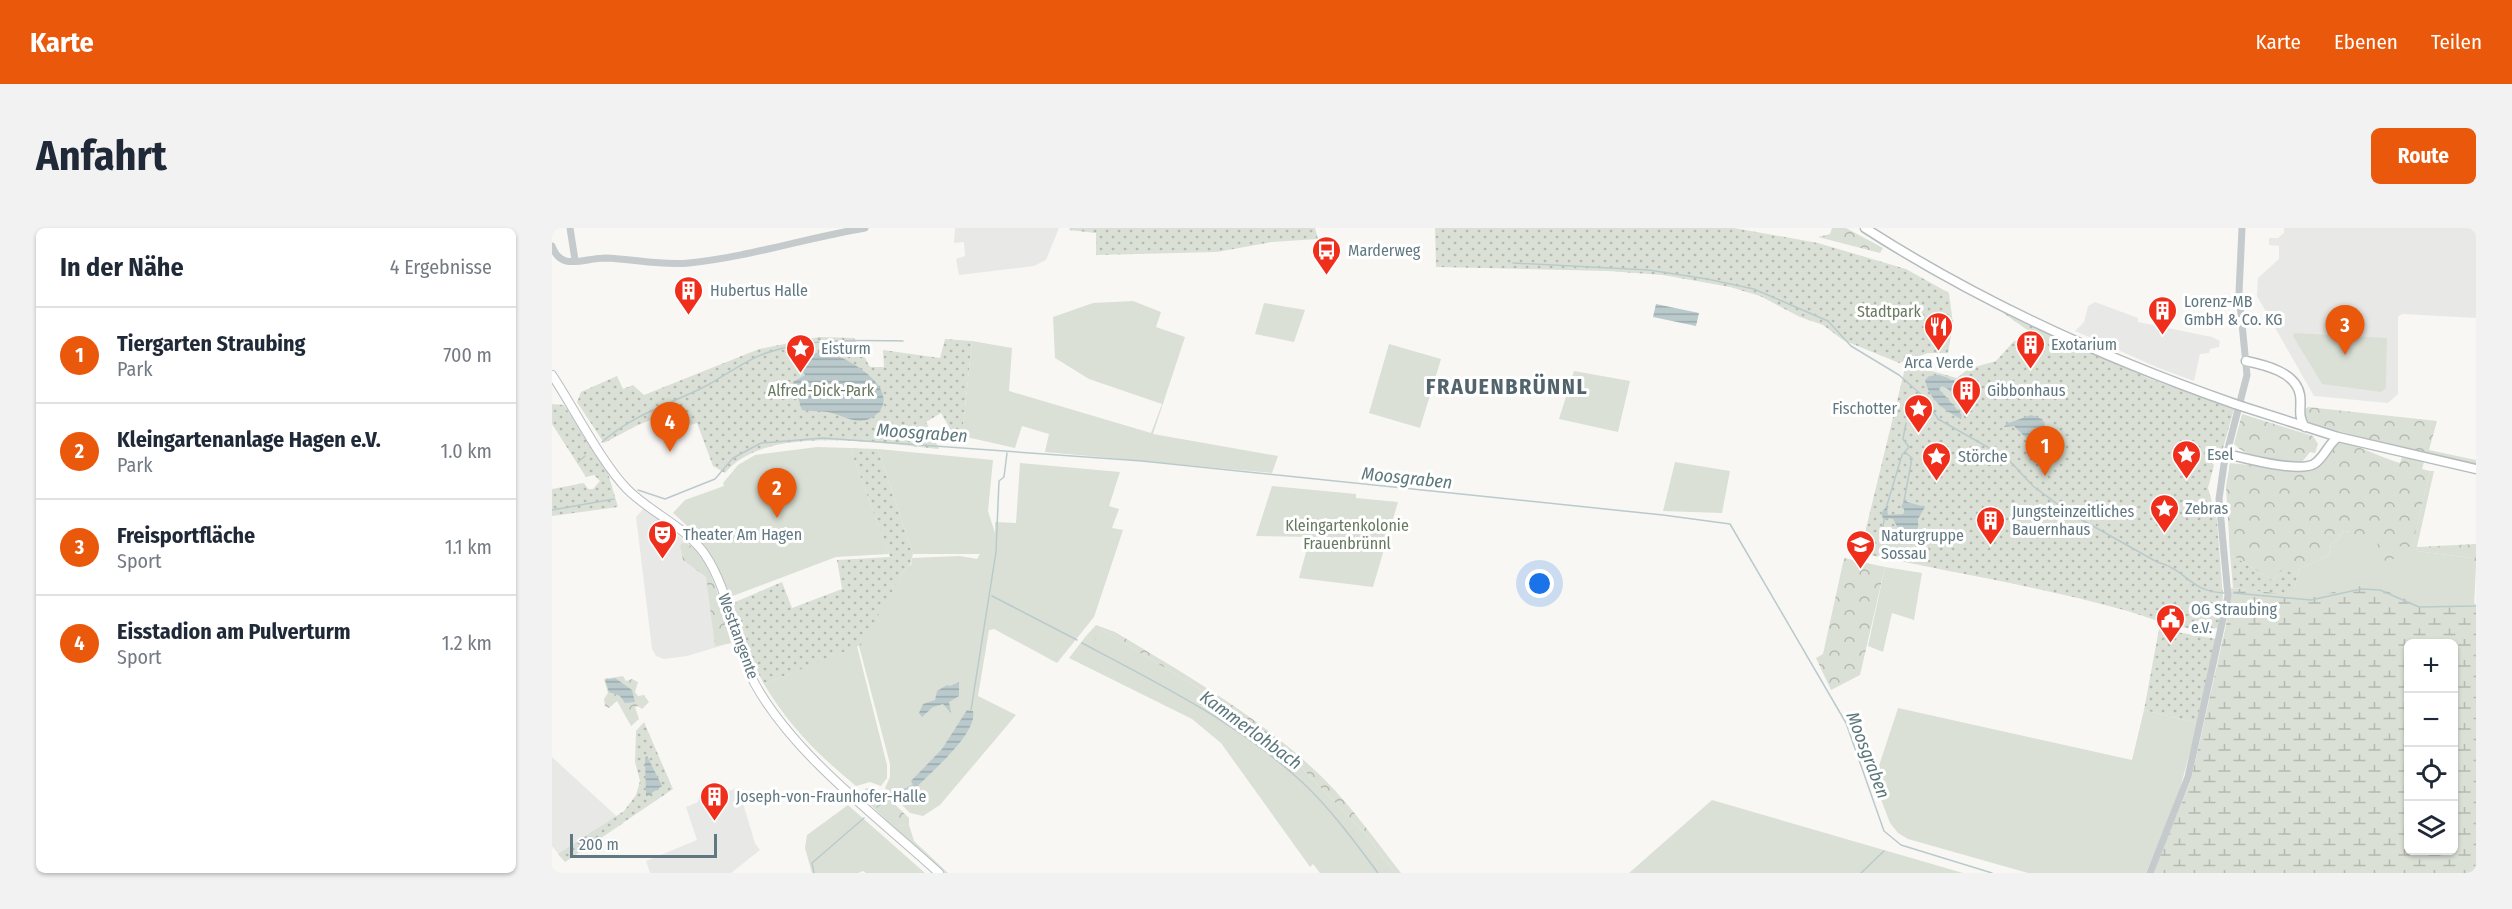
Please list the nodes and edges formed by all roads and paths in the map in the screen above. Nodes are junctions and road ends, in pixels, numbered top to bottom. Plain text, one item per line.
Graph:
1 (570, 228) edge
2 (865, 228) edge
3 (1865, 228) edge
4 (2242, 228) edge
5 (552, 246) edge
6 (575, 260) junction
7 (2246, 361) junction
8 (552, 375) edge
9 (2298, 413) junction
10 (2288, 422) junction
11 (2305, 427) junction
12 (2318, 431) junction
13 (2338, 437) junction
14 (2325, 449) junction
15 (2227, 454) junction
16 (2476, 469) edge
17 (939, 873) edge
18 (2150, 873) edge

1 - 6 street
2 - 6 street
3 - 10 main road
4 - 7 street
5 - 6 street
7 - 9 main road
7 - 15 street
8 - 17 main road, Westtangente
9 - 10 main road
9 - 11 main road
10 - 11 main road
11 - 12 main road
12 - 13 main road
12 - 14 main road
13 - 14 main road
13 - 16 main road
14 - 15 main road
15 - 18 street

